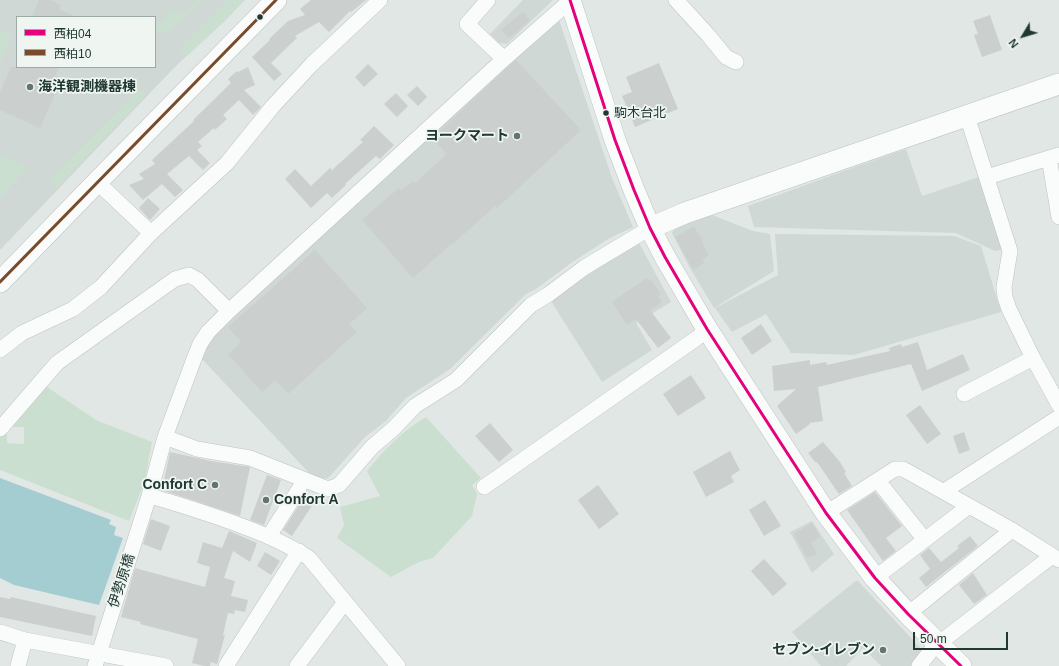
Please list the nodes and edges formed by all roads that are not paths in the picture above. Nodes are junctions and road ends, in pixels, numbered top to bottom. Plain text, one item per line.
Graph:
1 (276, 0) edge
2 (380, 0) edge
3 (488, 0) edge
4 (570, 0) edge
5 (676, 0) edge
6 (504, 59) junction
7 (736, 62) dead end
8 (1059, 84) edge
9 (967, 116) junction
10 (1054, 157) edge
11 (987, 177) junction
12 (97, 182) junction
13 (1059, 218) edge
14 (650, 228) junction
15 (152, 233) junction
16 (0, 282) edge
17 (229, 311) junction
18 (707, 329) junction
19 (0, 350) edge
20 (1033, 358) junction
21 (964, 394) dead end
22 (1056, 395) edge
23 (1059, 417) edge
24 (0, 429) edge
25 (164, 437) junction
26 (878, 481) junction
27 (484, 487) dead end
28 (299, 489) dead end
29 (947, 493) junction
30 (149, 496) junction
31 (969, 506) junction
32 (826, 513) junction
33 (1012, 530) junction
34 (269, 536) junction
35 (925, 540) junction
36 (299, 551) junction
37 (1056, 558) edge
38 (875, 578) junction
39 (345, 602) junction
40 (908, 614) junction
41 (0, 632) edge
42 (25, 640) junction
43 (938, 644) junction
44 (97, 660) edge
45 (389, 663) edge
46 (18, 666) edge
47 (166, 666) edge
48 (226, 666) edge
49 (297, 666) edge
50 (919, 666) edge
51 (961, 666) edge

1 - 12 street
2 - 15 street
3 - 6 street
4 - 6 street, 伊勢原橋
4 - 14 street
5 - 7 street
6 - 17 street, 伊勢原橋
8 - 9 street
9 - 11 street
9 - 14 street
10 - 11 street
10 - 13 street
11 - 20 street
12 - 15 street
12 - 16 street
14 - 18 street
14 - 25 street
15 - 19 street
17 - 24 street
17 - 25 street, 伊勢原橋
18 - 27 street
18 - 32 street
20 - 21 street
20 - 22 street
23 - 29 street
25 - 30 street, 伊勢原橋
26 - 29 street
26 - 32 street
26 - 35 street
28 - 34 street
29 - 31 street
30 - 34 street
30 - 44 street, 伊勢原橋
31 - 33 street
31 - 35 street
32 - 38 street
33 - 37 street
33 - 40 street
34 - 36 street
35 - 38 street
36 - 39 street
36 - 48 street
37 - 43 street
38 - 40 street
39 - 45 street
39 - 49 street
40 - 43 street
41 - 42 street
42 - 44 street
42 - 46 street
43 - 50 street
43 - 51 street
44 - 47 street

